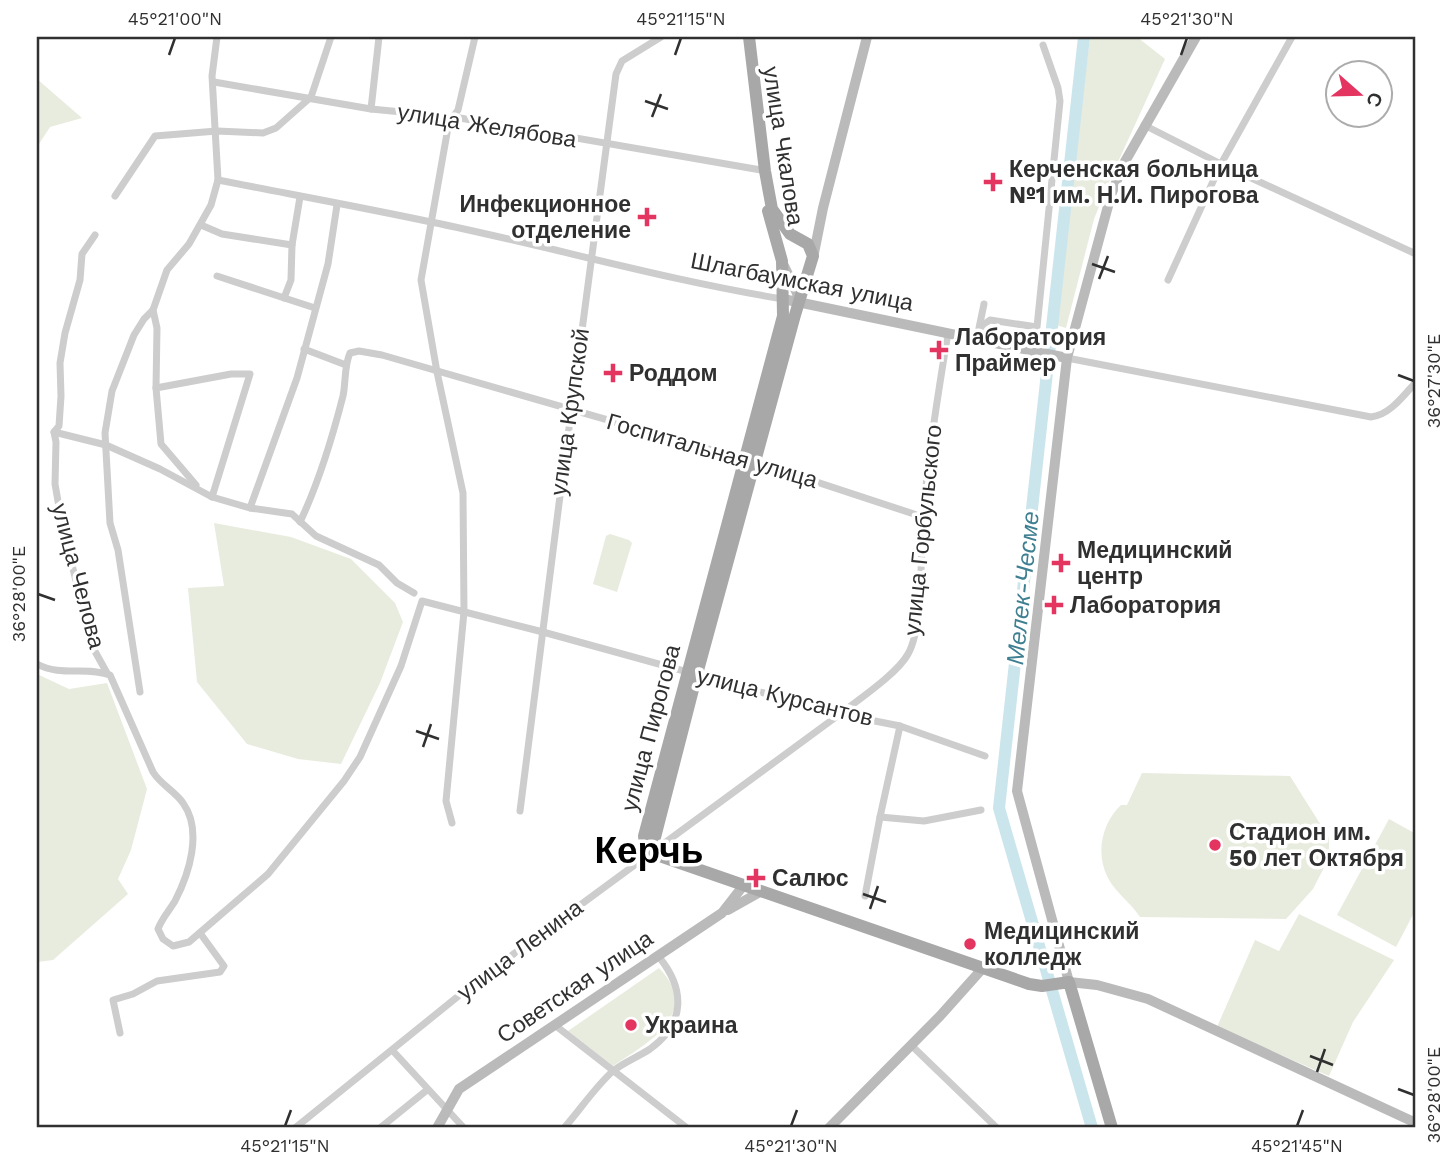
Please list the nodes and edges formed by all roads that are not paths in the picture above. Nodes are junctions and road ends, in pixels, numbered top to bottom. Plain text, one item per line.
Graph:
1 (217, 37) edge
2 (331, 37) edge
3 (379, 37) edge
4 (475, 37) edge
5 (661, 37) edge
6 (747, 37) edge
7 (867, 37) edge
8 (1196, 37) edge
9 (1292, 37) edge
10 (1043, 45) dead end
11 (214, 82) junction
12 (311, 97) junction
13 (371, 109) junction
14 (454, 117) junction
15 (1144, 125) junction
16 (217, 131) junction
17 (606, 145) junction
18 (1221, 164) junction
19 (763, 171) junction
20 (218, 180) junction
21 (116, 196) dead end
22 (300, 197) junction
23 (337, 205) junction
24 (822, 208) junction
25 (770, 209) junction
26 (431, 222) junction
27 (201, 225) junction
28 (95, 234) dead end
29 (799, 239) junction
30 (292, 245) junction
31 (1416, 254) edge
32 (592, 259) junction
33 (782, 260) junction
34 (812, 261) junction
35 (217, 276) dead end
36 (1168, 280) dead end
37 (284, 298) junction
38 (783, 299) junction
39 (798, 302) junction
40 (984, 304) dead end
41 (316, 308) junction
42 (153, 310) junction
43 (982, 324) junction
44 (948, 333) junction
45 (980, 340) junction
46 (303, 349) junction
47 (1063, 357) junction
48 (346, 365) junction
49 (437, 372) junction
50 (1416, 382) edge
51 (156, 388) junction
52 (569, 410) junction
53 (54, 432) junction
54 (106, 445) junction
55 (751, 461) junction
56 (198, 488) junction
57 (212, 497) junction
58 (250, 508) junction
59 (923, 517) junction
60 (300, 522) junction
61 (414, 593) dead end
62 (464, 612) junction
63 (543, 632) junction
64 (37, 664) edge
65 (107, 673) junction
66 (692, 673) junction
67 (140, 692) dead end
68 (840, 714) junction
69 (900, 726) junction
70 (985, 756) dead end
71 (981, 810) dead end
72 (520, 811) dead end
73 (880, 817) junction
74 (452, 822) dead end
75 (651, 853) junction
76 (723, 878) junction
77 (743, 886) junction
78 (760, 892) junction
79 (865, 896) dead end
80 (722, 913) junction
81 (200, 933) junction
82 (659, 957) junction
83 (982, 969) junction
84 (1063, 982) junction
85 (556, 1026) junction
86 (120, 1033) dead end
87 (912, 1046) junction
88 (393, 1051) junction
89 (614, 1071) junction
90 (427, 1090) junction
91 (446, 1110) junction
92 (1416, 1123) edge
93 (295, 1128) edge
94 (380, 1128) edge
95 (437, 1128) edge
96 (464, 1128) edge
97 (564, 1128) edge
98 (688, 1128) edge
99 (829, 1128) edge
100 (997, 1128) edge
101 (1112, 1128) edge
102 (1414, 1128) edge

1 - 11 street
2 - 12 street
3 - 13 street
4 - 14 street
5 - 17 street, улица Крупской
6 - 19 main road, улица Чкалова
7 - 24 main road
8 - 15 main road
9 - 18 street
10 - 43 street
11 - 12 street, улица Желябова
11 - 16 street
12 - 13 street, улица Желябова
12 - 16 street
13 - 14 street, улица Желябова
14 - 17 street, улица Желябова
14 - 26 street
15 - 18 street
15 - 47 main road
16 - 20 street
16 - 21 street
17 - 19 street, улица Желябова
17 - 32 street, улица Крупской
18 - 31 street
18 - 36 street
19 - 25 main road, улица Чкалова
20 - 22 street, Шлагбаумская улица
20 - 27 street
22 - 23 street, Шлагбаумская улица
22 - 30 street
23 - 26 street, Шлагбаумская улица
23 - 41 street
24 - 29 main road
24 - 34 main road
25 - 29 main road, улица Чкалова
25 - 33 main road, улица Чкалова
26 - 32 street, Шлагбаумская улица
26 - 49 street
27 - 30 street
27 - 42 street
28 - 53 street, улица Челова
29 - 33 main road
29 - 34 main road, улица Чкалова
30 - 37 street
32 - 38 street, Шлагбаумская улица
32 - 52 street, улица Крупской
33 - 34 main road
33 - 38 main road, улица Пирогова
33 - 39 main road
34 - 39 main road, улица Пирогова
35 - 37 street
37 - 41 street
38 - 39 main road, Шлагбаумская улица
38 - 55 main road, улица Пирогова
39 - 44 main road, Шлагбаумская улица
39 - 55 main road, улица Пирогова
40 - 43 street
41 - 46 street
42 - 51 street
42 - 54 street
43 - 45 street
44 - 45 main road, Шлагбаумская улица
44 - 59 street, улица Горбульского
45 - 47 main road, Шлагбаумская улица
46 - 48 street
46 - 58 street
47 - 50 street, Шлагбаумская улица
47 - 84 main road
48 - 49 street, Госпитальная улица
48 - 60 street
49 - 52 street, Госпитальная улица
49 - 62 street
51 - 56 street
51 - 57 street
52 - 55 street, Госпитальная улица
52 - 63 street, улица Крупской
53 - 54 street
53 - 65 street, улица Челова
54 - 56 street
54 - 67 street
55 - 59 street, Госпитальная улица
55 - 66 main road, улица Пирогова
56 - 57 street
57 - 58 street
58 - 60 street
59 - 68 street, улица Горбульского
60 - 61 street
62 - 63 street, улица Курсантов
62 - 74 street
62 - 81 street, улица Курсантов
63 - 66 street, улица Курсантов
63 - 72 street, улица Крупской
64 - 65 street
65 - 81 street, улица Челова
66 - 68 street, улица Курсантов
66 - 75 main road, улица Пирогова
68 - 69 street, улица Курсантов
68 - 75 street, улица Горбульского
69 - 70 street, улица Курсантов
69 - 73 street
71 - 73 street
73 - 79 street
75 - 76 main road
75 - 88 street, улица Ленина
76 - 77 main road
76 - 80 main road
77 - 78 main road
77 - 80 main road, Советская улица
78 - 80 main road
78 - 83 main road
80 - 82 main road, Советская улица
81 - 86 street
82 - 85 main road, Советская улица
82 - 89 street
83 - 84 main road
83 - 87 main road
84 - 92 main road
84 - 101 main road
85 - 89 street
85 - 91 main road, Советская улица
87 - 99 main road
87 - 100 street
88 - 90 street
88 - 93 street, улица Ленина
89 - 97 street
89 - 98 street
90 - 91 street
90 - 94 street
91 - 95 main road, Советская улица
91 - 96 street
92 - 102 main road

